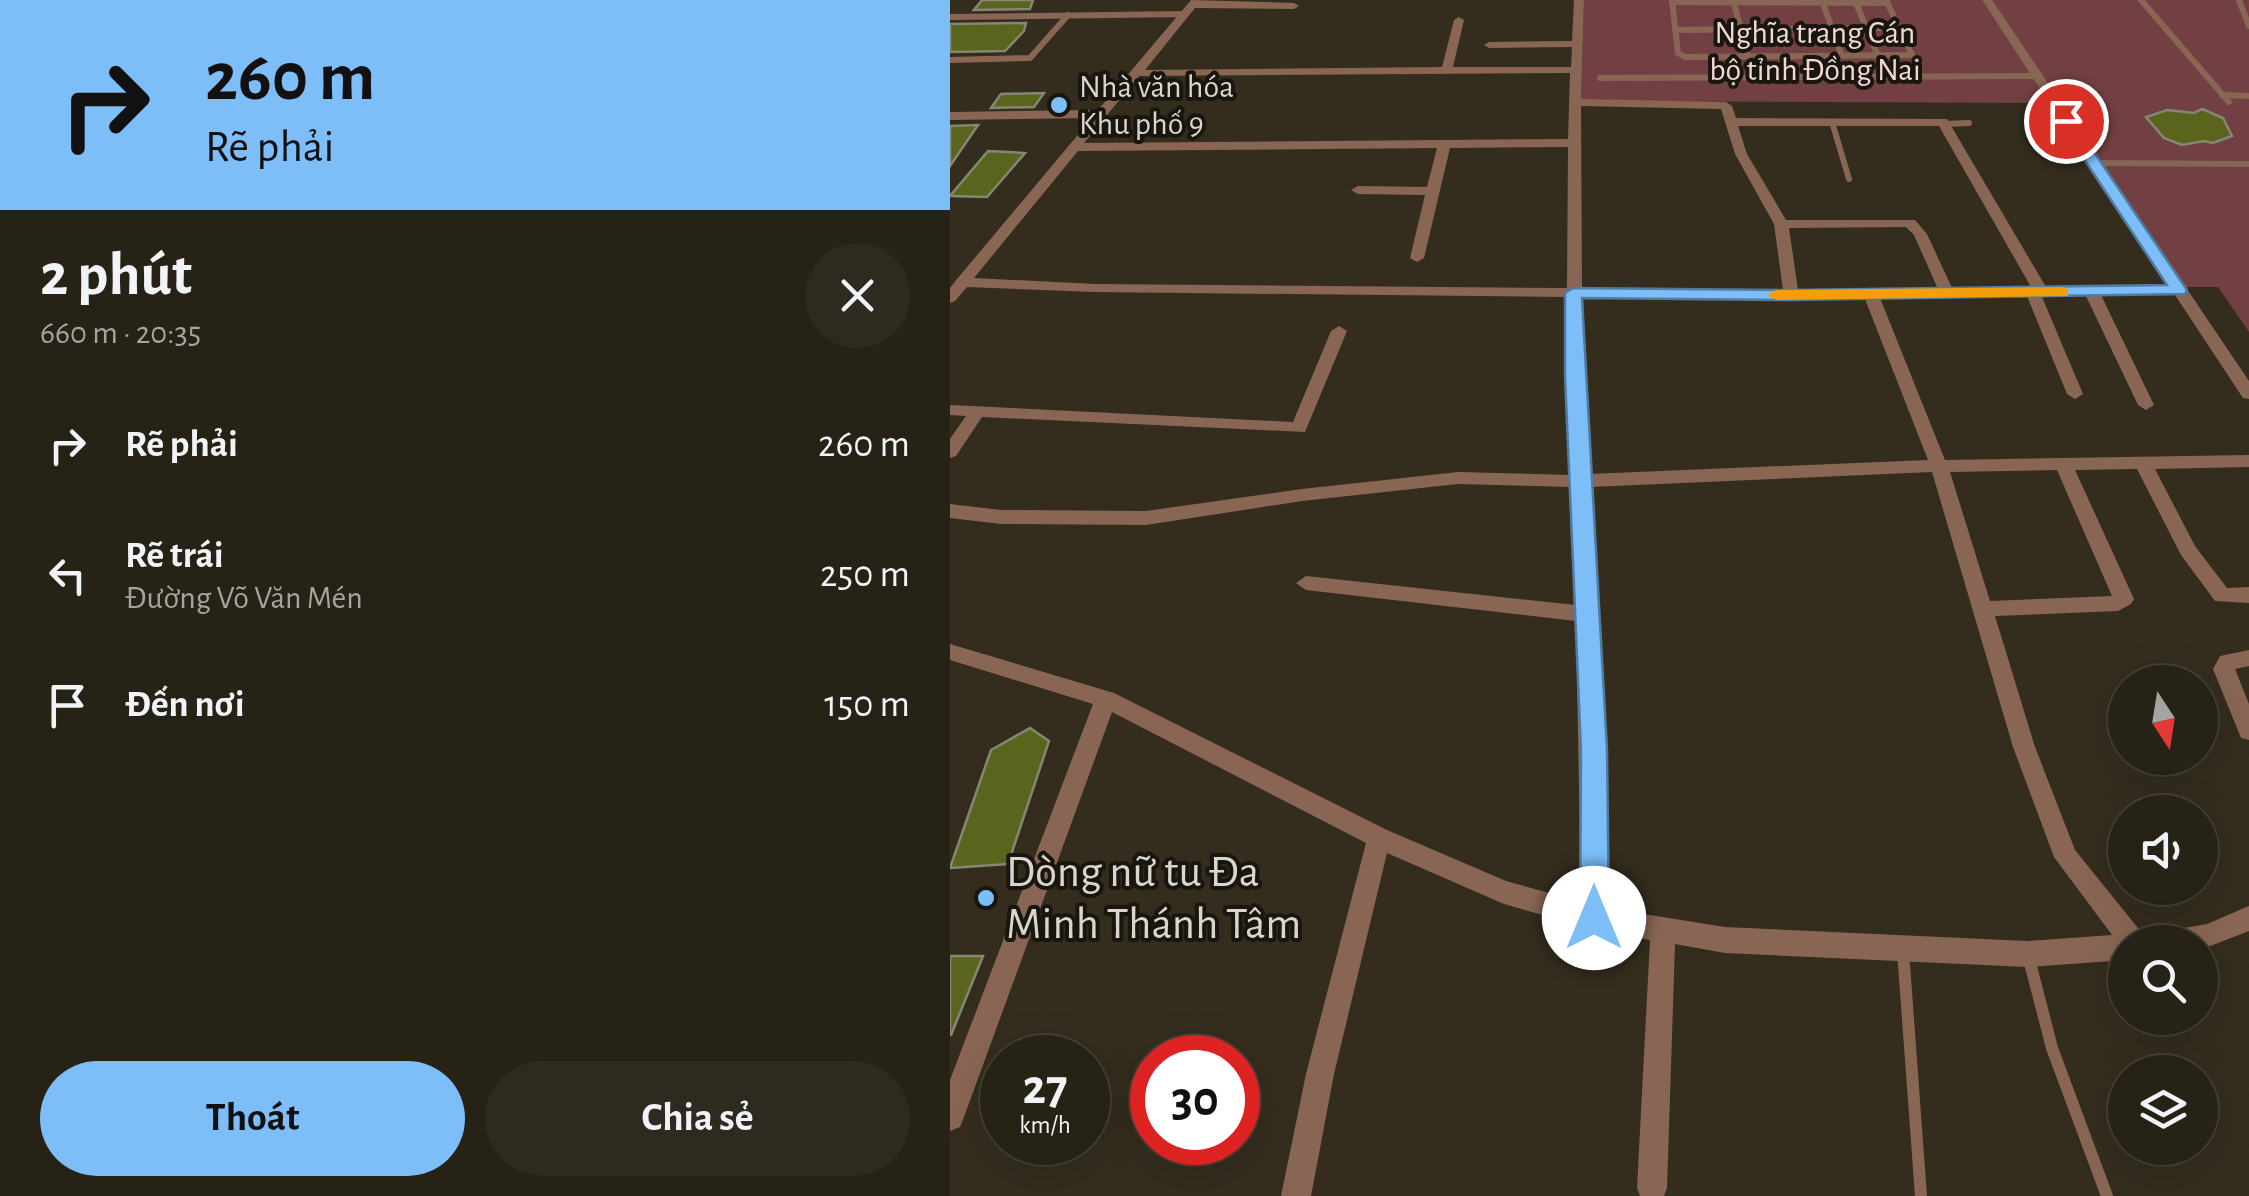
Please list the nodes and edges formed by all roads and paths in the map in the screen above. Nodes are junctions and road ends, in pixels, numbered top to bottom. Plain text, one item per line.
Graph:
1 (1579, 0) edge
2 (1987, 0) edge
3 (2142, 0) edge
4 (2239, 0) edge
5 (1672, 1) edge
6 (1734, 1) edge
7 (1822, 1) edge
8 (1887, 1) edge
9 (1856, 2) junction
10 (1191, 6) edge
11 (1294, 6) dead end
12 (950, 16) edge
13 (1068, 16) junction
14 (1459, 20) dead end
15 (2249, 26) edge
16 (1832, 28) junction
17 (1866, 28) junction
18 (1900, 28) junction
19 (1740, 29) junction
20 (1675, 30) junction
21 (1576, 44) junction
22 (1489, 45) dead end
23 (1842, 56) junction
24 (1878, 56) junction
25 (1748, 57) junction
26 (950, 60) edge
27 (1575, 70) junction
28 (1135, 73) junction
29 (1446, 73) junction
30 (2034, 76) junction
31 (1600, 78) dead end
32 (2222, 95) junction
33 (2249, 96) edge
34 (1577, 102) junction
35 (2229, 102) dead end
36 (1100, 114) junction
37 (950, 116) edge
38 (2066, 121) junction
39 (1730, 122) junction
40 (1832, 122) junction
41 (2040, 122) dead end
42 (1969, 123) dead end
43 (1944, 124) junction
44 (1575, 143) junction
45 (1444, 145) junction
46 (1076, 147) junction
47 (2094, 162) junction
48 (2249, 164) edge
49 (1849, 179) dead end
50 (1358, 190) dead end
51 (1433, 191) junction
52 (1781, 224) junction
53 (1418, 258) dead end
54 (962, 282) junction
55 (2178, 290) junction
56 (2092, 292) junction
57 (1573, 293) junction
58 (1870, 293) junction
59 (1947, 293) junction
60 (2037, 293) junction
61 (1791, 295) junction
62 (950, 298) edge
63 (1339, 332) dead end
64 (2076, 394) dead end
65 (2249, 394) edge
66 (2146, 405) dead end
67 (950, 410) edge
68 (978, 412) junction
69 (950, 452) edge
70 (2249, 461) edge
71 (2142, 462) junction
72 (2064, 465) junction
73 (1939, 466) junction
74 (1581, 481) junction
75 (950, 511) edge
76 (1306, 583) dead end
77 (2249, 595) edge
78 (1982, 609) junction
79 (1587, 614) junction
80 (950, 652) edge
81 (2249, 658) edge
82 (1106, 699) junction
83 (2249, 731) edge
84 (1379, 838) junction
85 (1594, 918) junction
86 (2249, 918) edge
87 (2120, 925) edge
88 (1663, 930) junction
89 (2218, 932) edge
90 (2108, 948) edge
91 (1903, 950) junction
92 (2028, 954) junction
93 (950, 1118) edge
94 (1652, 1188) dead end
95 (1296, 1196) edge
96 (1921, 1196) edge
97 (2107, 1196) edge

1 - 21 street
2 - 30 street
3 - 32 lane
4 - 15 lane
5 - 6 lane
5 - 20 lane
6 - 7 lane
6 - 19 lane
7 - 9 lane
7 - 16 lane
8 - 9 lane
8 - 18 lane
9 - 17 lane
10 - 11 street
10 - 13 lane
10 - 28 street
12 - 13 lane
13 - 26 lane
14 - 29 street
16 - 17 lane
16 - 19 lane
16 - 23 lane
17 - 18 lane
17 - 24 lane
18 - 24 lane
19 - 20 lane
19 - 25 lane
20 - 25 lane
21 - 22 street
21 - 27 street
23 - 24 lane
23 - 25 lane
27 - 29 street
27 - 34 street
28 - 29 street
28 - 36 street
30 - 31 lane
30 - 38 street
32 - 33 lane
32 - 35 lane
34 - 39 street
34 - 44 street
36 - 37 street
36 - 46 street
38 - 41 lane
38 - 47 street
39 - 40 street
39 - 52 street
40 - 43 street
40 - 49 lane
42 - 43 lane
43 - 60 street
44 - 45 street
44 - 57 street
45 - 46 street
45 - 51 street
46 - 54 street
47 - 48 lane
47 - 55 street
50 - 51 street
51 - 53 street
52 - 59 street
52 - 61 street
54 - 57 street
54 - 62 street
55 - 56 street
55 - 65 street
56 - 60 street
56 - 66 street
57 - 61 street
57 - 74 street
58 - 59 street
58 - 61 street
58 - 73 street
59 - 60 street
60 - 64 street
63 - 68 street
67 - 68 street
68 - 69 street
70 - 71 street
71 - 72 street
71 - 77 street
72 - 73 street
72 - 78 street
73 - 74 street
73 - 78 street
74 - 75 street
74 - 79 street
76 - 79 street
78 - 87 street
79 - 85 street
80 - 82 street
81 - 83 street
82 - 84 street
82 - 93 street
84 - 85 street
84 - 95 street
85 - 88 street
86 - 89 street
88 - 91 street
88 - 94 street
90 - 92 street
91 - 92 street
91 - 96 lane
92 - 97 lane

